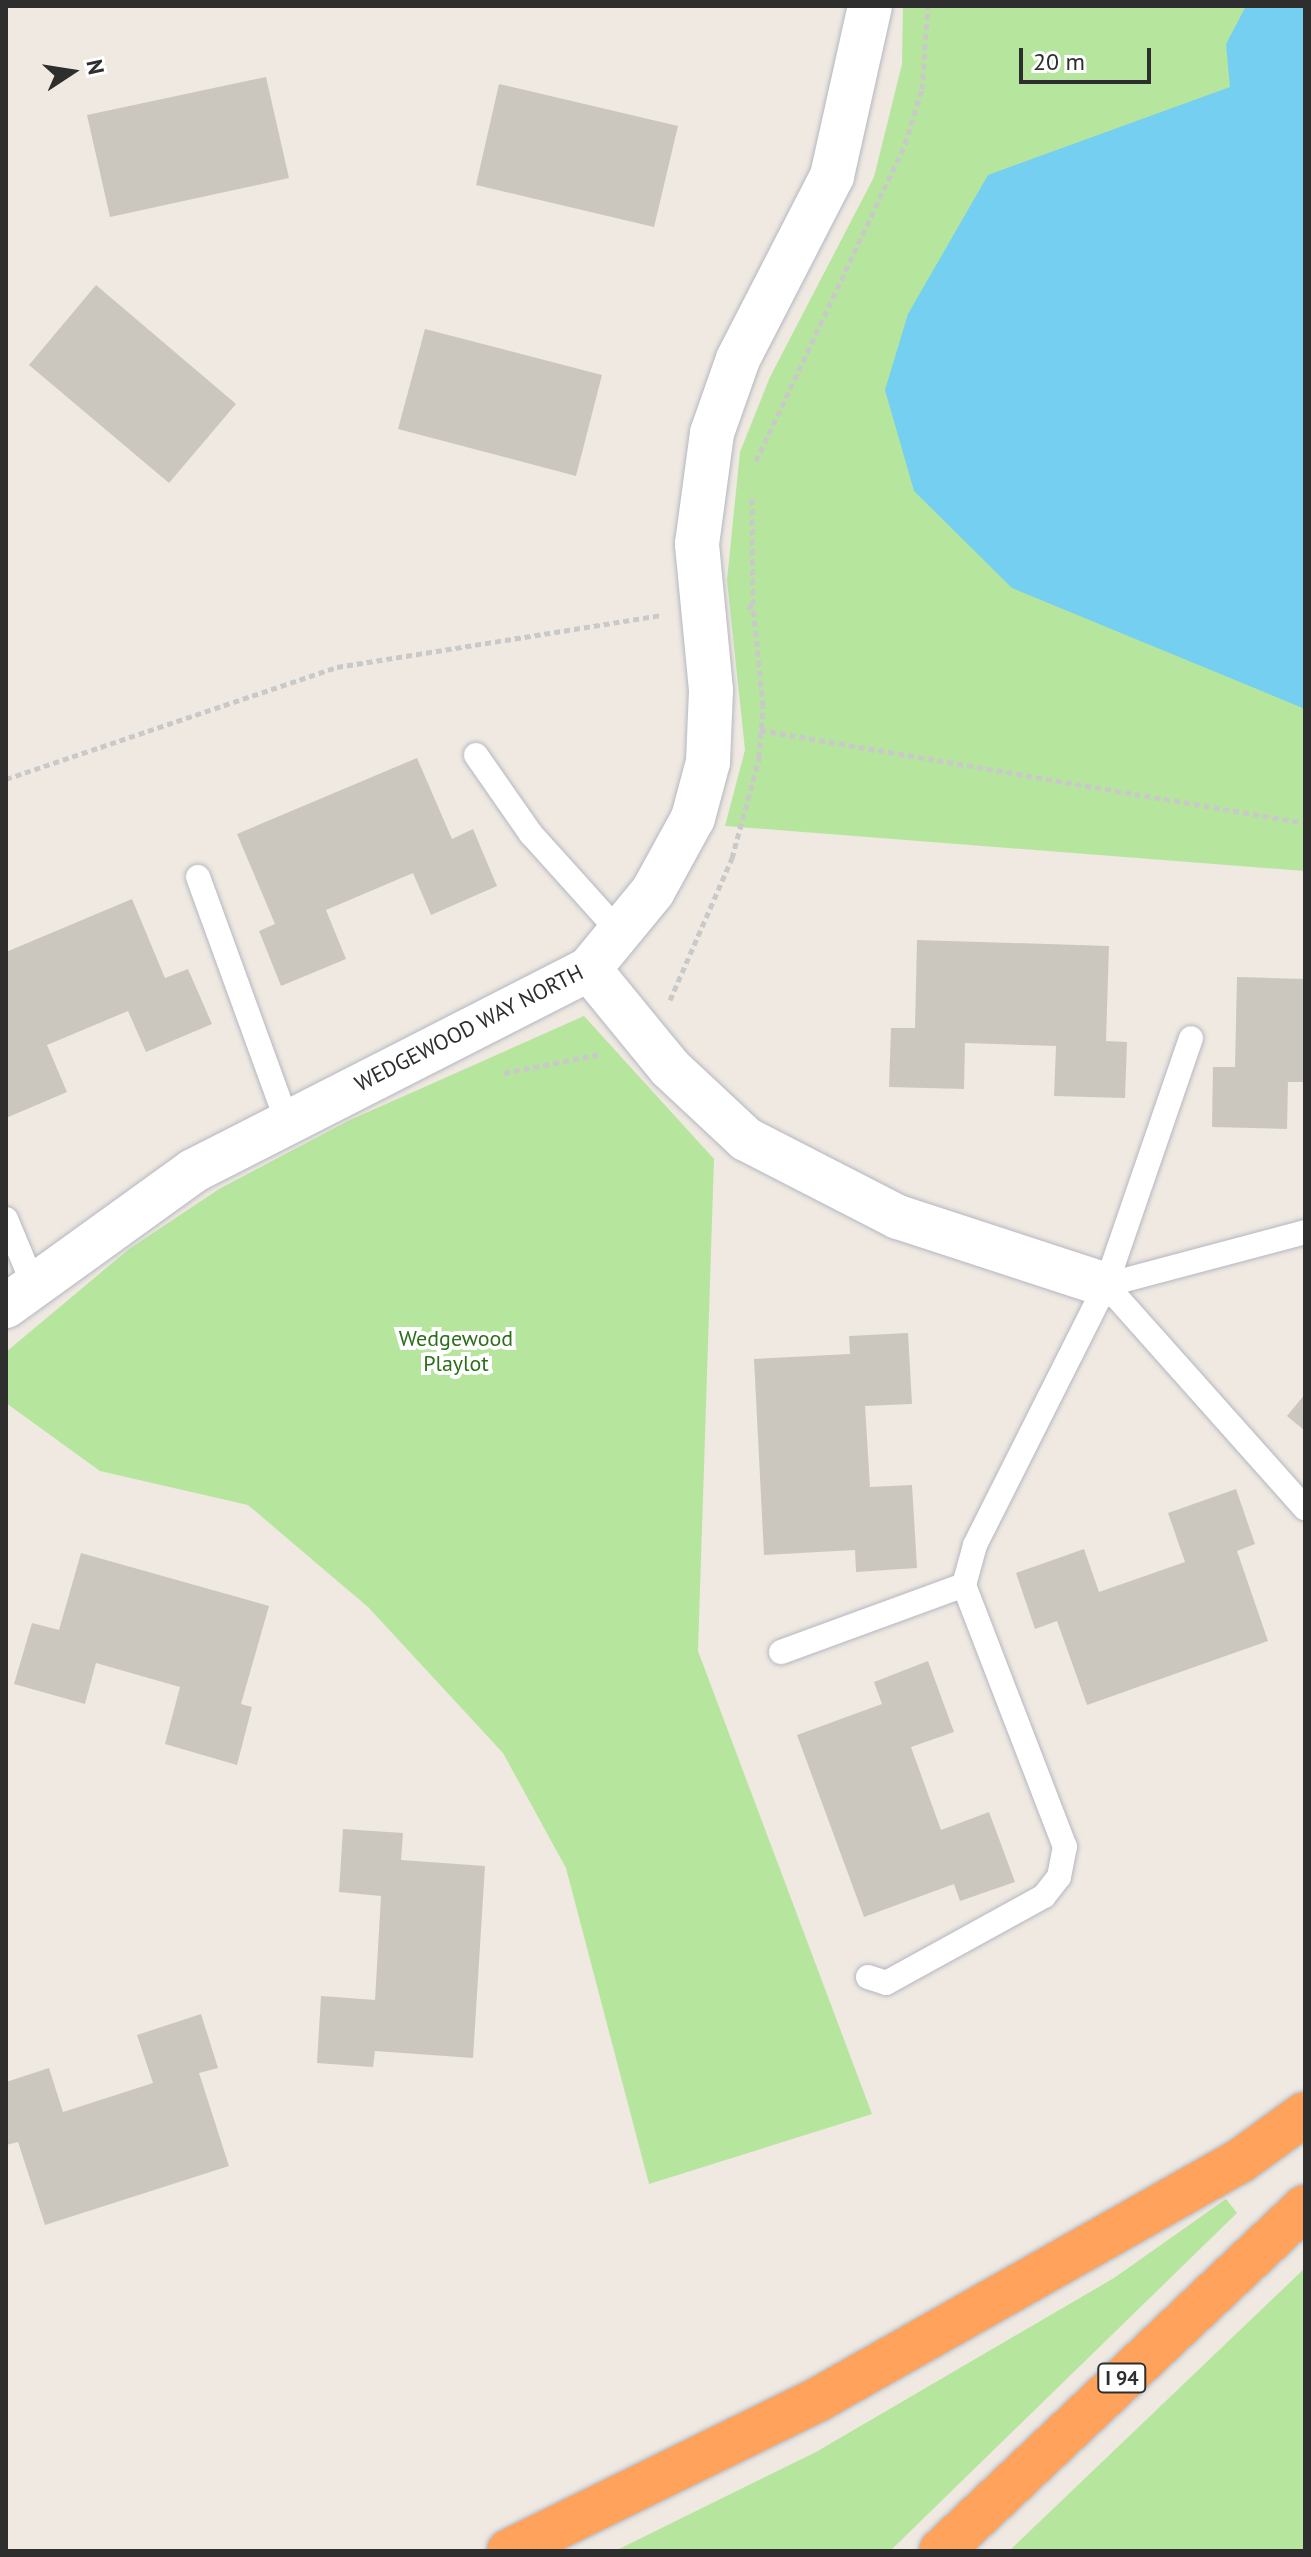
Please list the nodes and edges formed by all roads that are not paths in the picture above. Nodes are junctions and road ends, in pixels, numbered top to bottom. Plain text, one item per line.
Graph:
1 (870, 6) edge
2 (476, 755) dead end
3 (198, 877) dead end
4 (621, 934) junction
5 (589, 969) junction
6 (1191, 1038) dead end
7 (286, 1119) junction
8 (6, 1219) edge
9 (1305, 1232) edge
10 (1106, 1285) junction
11 (19, 1295) edge
12 (1305, 1508) edge
13 (964, 1585) junction
14 (781, 1652) dead end
15 (868, 1977) dead end
16 (1305, 2114) edge
17 (1305, 2207) edge
18 (509, 2551) edge
19 (941, 2551) edge

1 - 4 street, WEDGEWOOD WAY NORTH
2 - 4 lane
3 - 7 lane
4 - 5 street, WEDGEWOOD WAY NORTH
5 - 7 street, WEDGEWOOD WAY NORTH
5 - 10 street
6 - 10 lane
7 - 11 street, WEDGEWOOD WAY NORTH
8 - 11 lane
9 - 10 lane
10 - 12 lane
10 - 13 lane
13 - 14 lane
13 - 15 lane
16 - 18 highway
17 - 19 highway, I 94

